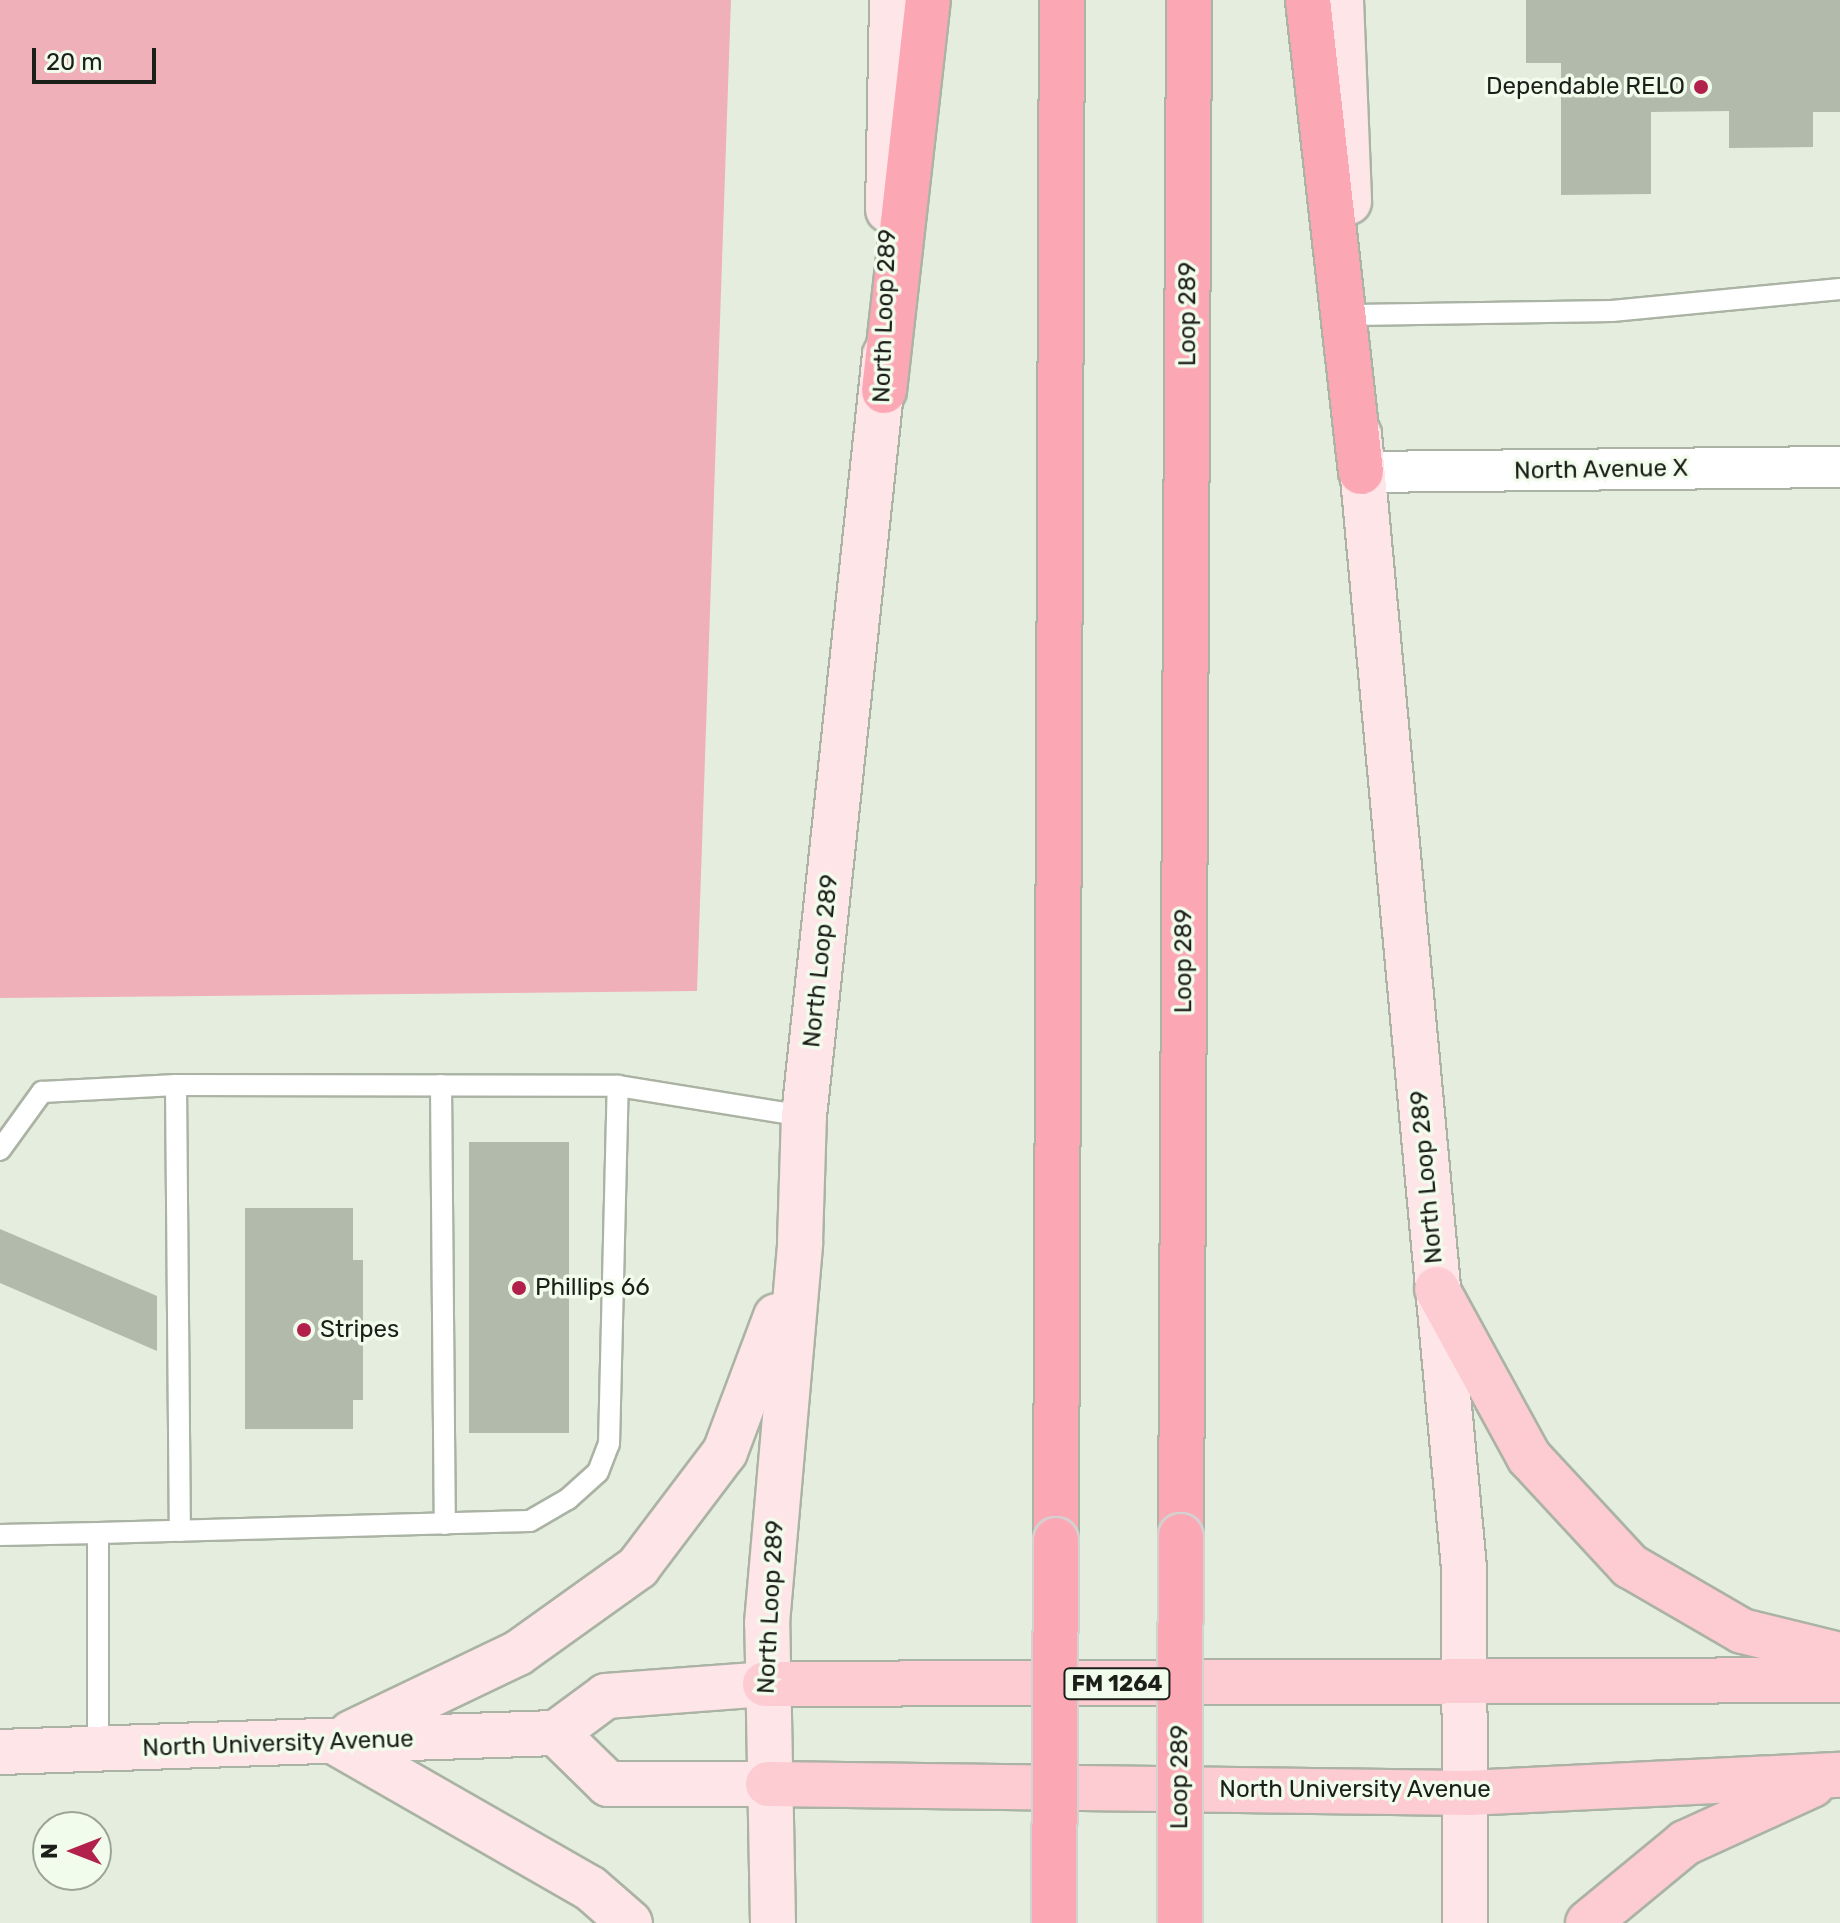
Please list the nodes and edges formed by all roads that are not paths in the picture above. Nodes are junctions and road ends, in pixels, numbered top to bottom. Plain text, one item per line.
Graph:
1 (892, 0) edge
2 (928, 0) edge
3 (1062, 0) edge
4 (1189, 0) edge
5 (1308, 0) edge
6 (1341, 0) edge
7 (1840, 289) edge
8 (1354, 315) junction
9 (884, 391) junction
10 (1840, 455) edge
11 (1840, 467) edge
12 (1361, 472) junction
13 (176, 1085) junction
14 (441, 1085) junction
15 (618, 1086) junction
16 (804, 1116) junction
17 (0, 1150) edge
18 (800, 1242) junction
19 (1437, 1289) junction
20 (445, 1524) junction
21 (180, 1531) junction
22 (98, 1533) junction
23 (0, 1535) edge
24 (1840, 1655) edge
25 (1840, 1680) edge
26 (1469, 1683) junction
27 (765, 1684) junction
28 (556, 1733) junction
29 (333, 1741) junction
30 (98, 1751) junction
31 (0, 1752) edge
32 (1836, 1776) edge
33 (768, 1784) junction
34 (1468, 1793) junction
35 (630, 1923) edge
36 (773, 1923) edge
37 (1054, 1923) edge
38 (1180, 1923) edge
39 (1465, 1923) edge
40 (1588, 1923) edge

1 - 9 main road, North Loop 289
2 - 9 highway
3 - 37 highway, bridge
4 - 38 highway, Loop 289, bridge
5 - 12 highway
6 - 8 main road, North Loop 289
7 - 8 lane
8 - 12 main road, North Loop 289
9 - 16 main road, North Loop 289
10 - 11 lane
11 - 12 street, North Avenue X
12 - 19 main road, North Loop 289
13 - 14 lane
13 - 17 lane
13 - 21 lane
14 - 15 lane
14 - 20 lane
15 - 16 lane
15 - 20 lane
16 - 18 main road, North Loop 289
18 - 27 main road, North Loop 289
18 - 29 main road
19 - 24 main road
19 - 26 main road, North Loop 289
20 - 21 lane
21 - 22 lane
22 - 23 lane
22 - 30 lane
25 - 26 main road, FM 1264
26 - 27 main road, FM 1264
26 - 34 main road, North Loop 289
27 - 28 main road, FM 1264
27 - 33 main road, North Loop 289
28 - 29 main road, North University Avenue
28 - 33 main road, North University Avenue
29 - 30 main road, North University Avenue
29 - 35 main road
30 - 31 main road, North University Avenue
32 - 34 main road, North University Avenue
32 - 40 main road
33 - 34 main road, North University Avenue
33 - 36 main road, North Loop 289
34 - 39 main road, North Loop 289

